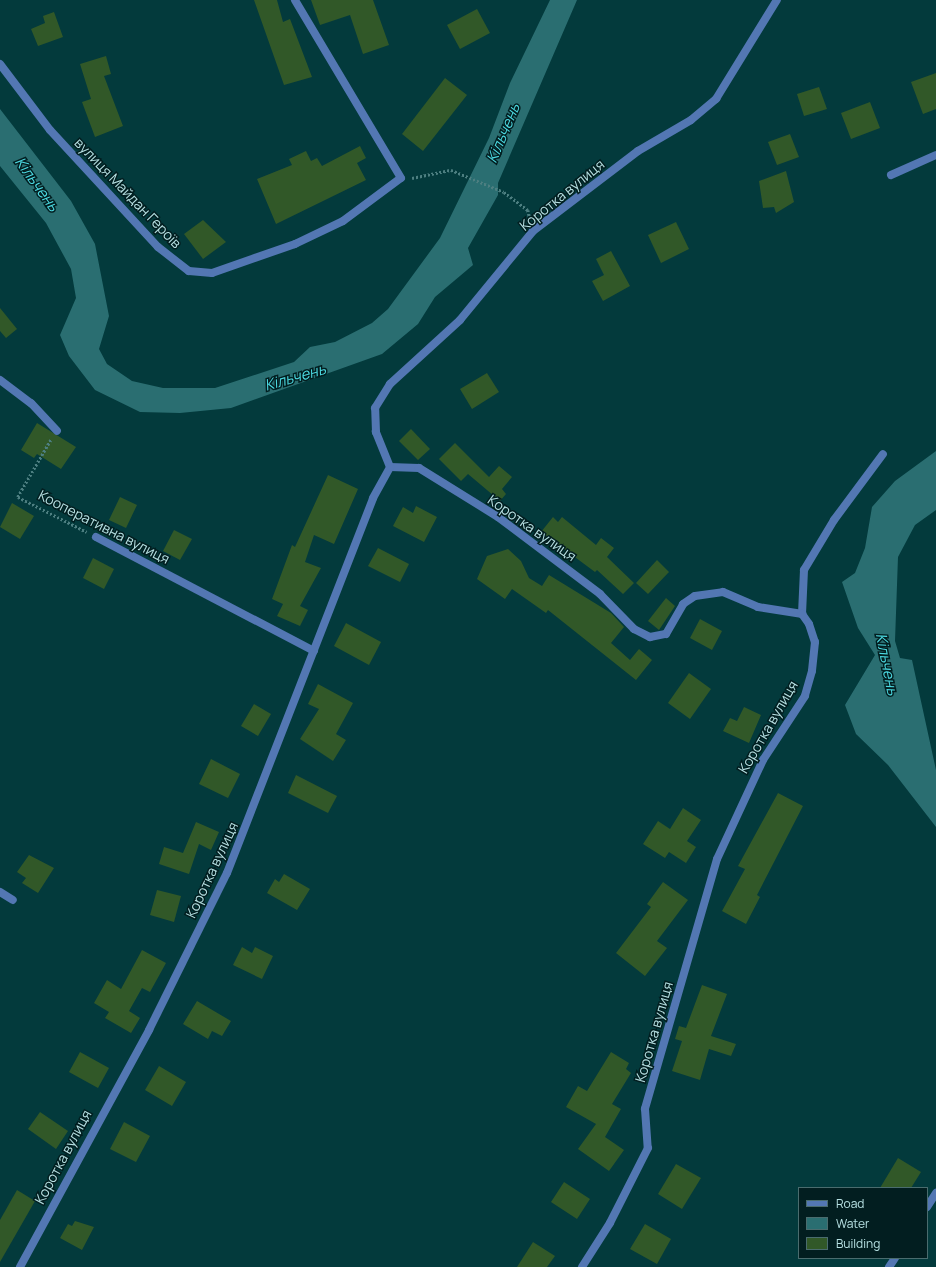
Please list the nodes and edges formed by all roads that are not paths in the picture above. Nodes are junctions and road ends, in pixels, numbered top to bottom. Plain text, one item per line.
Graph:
1 (295, 0) edge
2 (777, 0) edge
3 (0, 64) edge
4 (936, 155) edge
5 (891, 175) dead end
6 (0, 380) edge
7 (57, 431) road end
8 (883, 454) dead end
9 (390, 467) junction
10 (96, 537) road end
11 (802, 614) junction
12 (314, 651) junction
13 (0, 892) edge
14 (13, 900) dead end
15 (936, 1193) edge
16 (928, 1205) edge
17 (20, 1267) edge
18 (582, 1267) edge

1 - 3 street, вулиця Майдан Героїв
2 - 9 street, Коротка вулиця
4 - 5 street
6 - 7 street
8 - 11 street
9 - 11 street, Коротка вулиця
9 - 12 street, Коротка вулиця
10 - 12 street, Кооперативна вулиця
11 - 18 street, Коротка вулиця
12 - 17 street, Коротка вулиця
13 - 14 street
15 - 16 street

